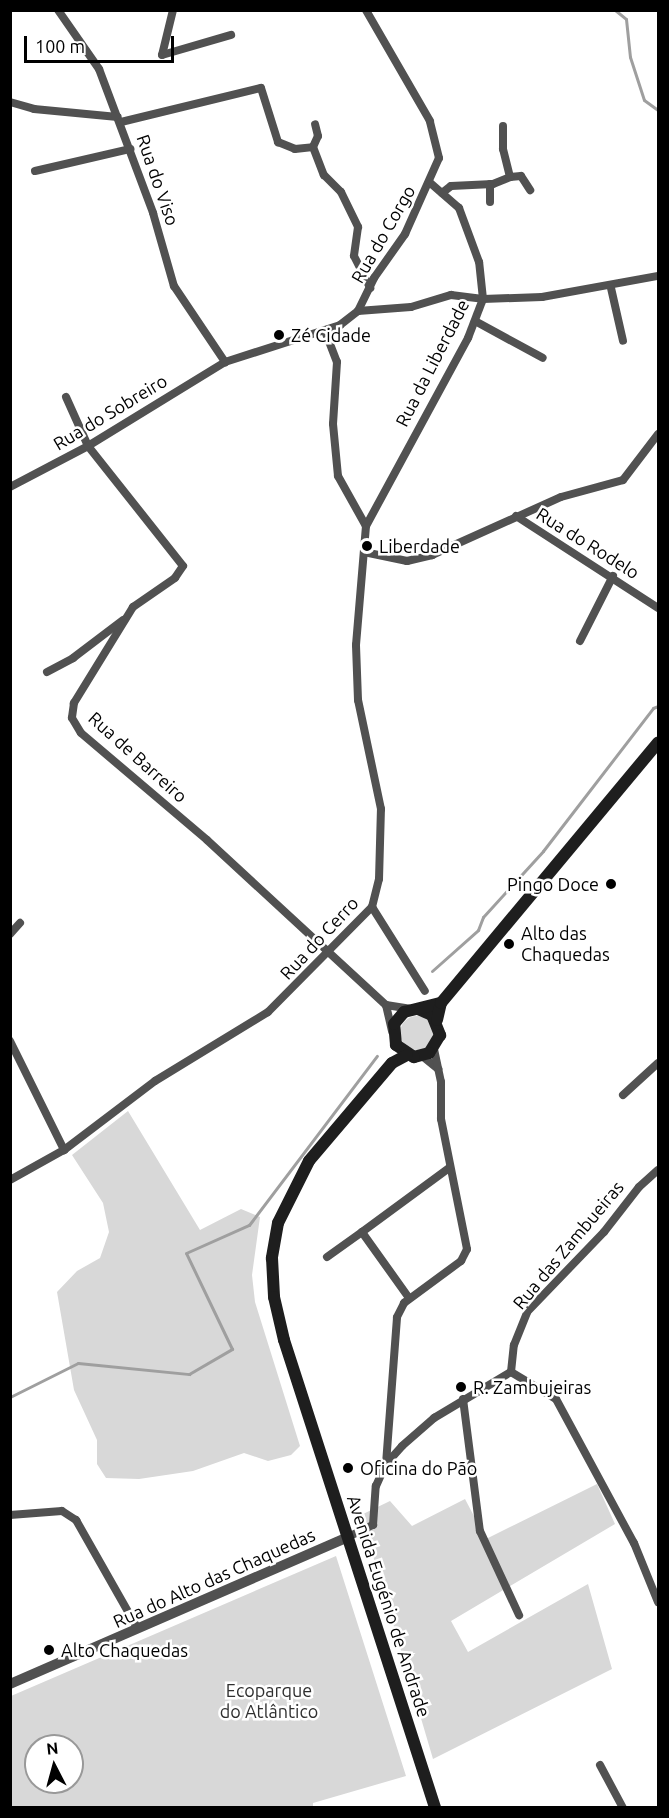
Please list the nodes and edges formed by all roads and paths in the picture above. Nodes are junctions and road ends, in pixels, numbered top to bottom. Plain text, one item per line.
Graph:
1 (58, 10) edge
2 (173, 10) edge
3 (366, 10) edge
4 (231, 35) dead end
5 (10, 102) edge
6 (119, 120) junction
7 (315, 124) dead end
8 (503, 126) dead end
9 (313, 147) junction
10 (130, 148) junction
11 (35, 171) dead end
12 (510, 177) junction
13 (430, 183) junction
14 (490, 184) junction
15 (530, 190) dead end
16 (442, 193) junction
17 (490, 202) dead end
18 (658, 276) edge
19 (370, 288) junction
20 (611, 288) junction
21 (483, 299) junction
22 (358, 311) junction
23 (475, 321) junction
24 (325, 331) junction
25 (623, 341) dead end
26 (543, 358) dead end
27 (225, 362) junction
28 (66, 397) dead end
29 (658, 434) edge
30 (88, 446) junction
31 (10, 487) edge
32 (516, 516) junction
33 (366, 526) junction
34 (364, 552) junction
35 (613, 576) junction
36 (658, 608) edge
37 (125, 619) junction
38 (580, 641) dead end
39 (47, 672) dead end
40 (658, 743) edge
41 (372, 907) junction
42 (20, 923) dead end
43 (10, 934) edge
44 (328, 955) junction
45 (425, 991) dead end
46 (441, 1003) junction
47 (386, 1005) junction
48 (415, 1009) junction
49 (437, 1020) junction
50 (392, 1031) junction
51 (10, 1041) edge
52 (396, 1045) junction
53 (434, 1048) junction
54 (407, 1055) junction
55 (422, 1056) junction
56 (392, 1063) junction
57 (658, 1063) edge
58 (438, 1069) junction
59 (623, 1095) dead end
60 (64, 1150) junction
61 (449, 1168) junction
62 (658, 1170) edge
63 (10, 1179) edge
64 (362, 1232) junction
65 (327, 1257) dead end
66 (410, 1298) junction
67 (511, 1372) junction
68 (463, 1399) junction
69 (386, 1464) junction
70 (10, 1515) edge
71 (348, 1537) junction
72 (658, 1602) edge
73 (519, 1615) dead end
74 (138, 1629) junction
75 (10, 1684) edge
76 (600, 1765) dead end
77 (435, 1808) edge
78 (623, 1808) edge

1 - 6 street, Rua do Viso
2 - 4 street
3 - 13 street, Rua do Corgo
5 - 6 street
6 - 9 street
6 - 10 street, Rua do Viso
7 - 9 street
8 - 12 street
9 - 19 street
10 - 11 street
10 - 27 street, Rua do Viso
12 - 14 street
12 - 15 street
13 - 16 street
13 - 19 street, Rua do Corgo
14 - 16 street
14 - 17 street
16 - 21 street, Rua da Liberdade
18 - 20 street
19 - 22 street, Rua do Corgo
20 - 21 street
20 - 25 street
21 - 22 street
21 - 23 street, Rua da Liberdade
22 - 24 street, Rua do Corgo
23 - 26 street
23 - 33 street, Rua da Liberdade
24 - 27 street, Rua do Corgo
24 - 33 street
27 - 30 street, Rua do Sobreiro
28 - 30 street
29 - 32 street
30 - 31 street, Rua do Sobreiro
30 - 37 street, Rua de Barreiro
32 - 34 street, Rua do Rodelo
32 - 35 street, Rua do Rodelo
33 - 34 street, Rua do Cerro
34 - 41 street, Rua do Cerro
35 - 36 street, Rua do Rodelo
35 - 38 street
37 - 39 street
37 - 44 street, Rua de Barreiro
40 - 46 main road
41 - 44 street, Rua do Cerro
41 - 45 street
42 - 43 street
44 - 47 street, Rua de Barreiro
44 - 60 street, Rua do Cerro
46 - 48 main road
46 - 49 main road
47 - 48 street, Rua de Barreiro
47 - 50 street
48 - 49 main road
48 - 50 main road
49 - 53 main road
50 - 52 main road, Avenida Eugénio de Andrade
51 - 60 street
52 - 54 main road
52 - 56 main road, Avenida Eugénio de Andrade
53 - 55 main road
53 - 58 street
54 - 55 main road
54 - 56 main road, Avenida Eugénio de Andrade
55 - 58 street
56 - 71 main road, Avenida Eugénio de Andrade
57 - 59 street
58 - 61 street
60 - 63 street, Rua do Cerro
61 - 64 street
61 - 66 street
62 - 67 street, Rua das Zambueiras
64 - 65 street
64 - 66 street
66 - 69 street
67 - 68 street
67 - 72 street
68 - 69 street
68 - 73 street
69 - 71 street, Rua do Alto das Chaquedas
70 - 74 street
71 - 74 street, Rua do Alto das Chaquedas
71 - 77 main road, Avenida Eugénio de Andrade
74 - 75 street, Rua do Alto das Chaquedas
76 - 78 street

